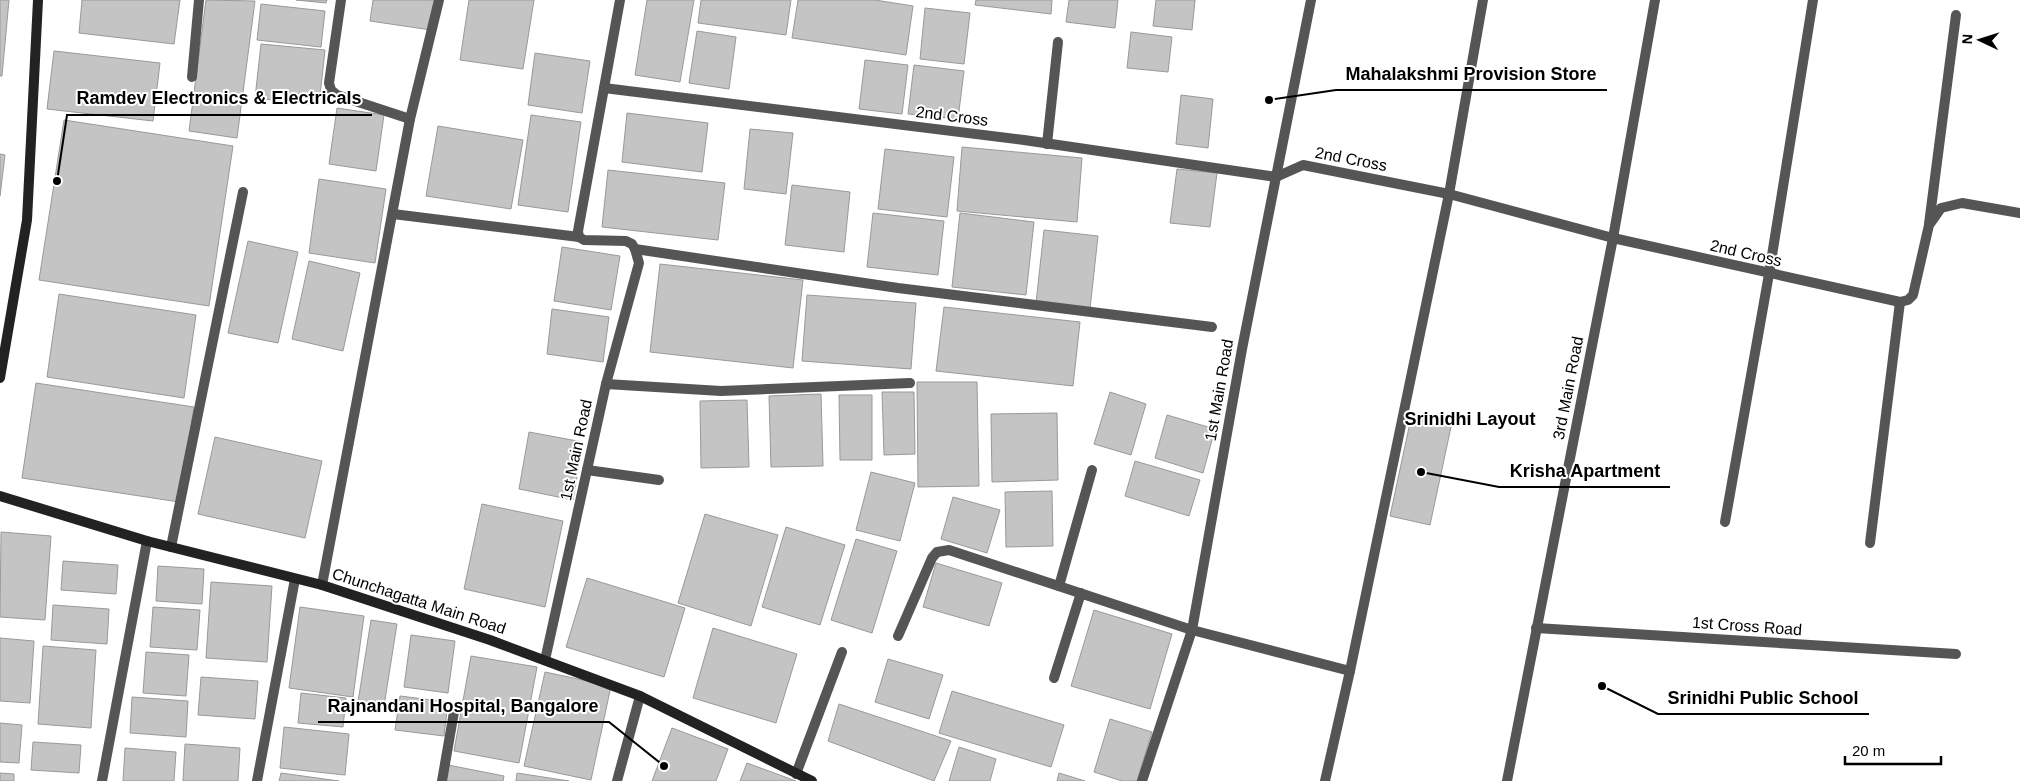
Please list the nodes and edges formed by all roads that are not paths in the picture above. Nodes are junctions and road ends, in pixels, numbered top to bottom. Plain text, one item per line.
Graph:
1 (38, 0) edge
2 (199, 0) edge
3 (341, 0) edge
4 (439, 0) edge
5 (620, 0) edge
6 (1310, 0) edge
7 (1483, 0) edge
8 (1655, 0) edge
9 (1813, 0) edge
10 (1956, 15) dead end
11 (1058, 42) dead end
12 (192, 77) dead end
13 (604, 88) junction
14 (410, 119) junction
15 (1047, 144) junction
16 (1276, 177) junction
17 (243, 192) dead end
18 (1449, 194) junction
19 (2020, 212) edge
20 (393, 214) junction
21 (1929, 225) junction
22 (579, 237) junction
23 (1613, 238) junction
24 (636, 248) junction
25 (1769, 274) junction
26 (1900, 302) junction
27 (1212, 327) dead end
28 (0, 378) edge
29 (910, 383) dead end
30 (606, 384) junction
31 (587, 470) junction
32 (1092, 470) dead end
33 (659, 480) dead end
34 (0, 496) edge
35 (1725, 522) dead end
36 (147, 541) junction
37 (1870, 543) dead end
38 (171, 547) junction
39 (295, 580) junction
40 (322, 585) junction
41 (1059, 586) junction
42 (1081, 593) junction
43 (1536, 628) junction
44 (1192, 630) junction
45 (898, 636) dead end
46 (842, 652) dead end
47 (1956, 654) dead end
48 (545, 660) junction
49 (1350, 671) junction
50 (1054, 678) dead end
51 (640, 696) junction
52 (454, 712) dead end
53 (796, 774) junction
54 (102, 781) edge
55 (257, 781) edge
56 (442, 781) edge
57 (617, 781) edge
58 (812, 781) edge
59 (1142, 781) edge
60 (1325, 781) edge
61 (1507, 781) edge

1 - 28 street
2 - 12 street
3 - 14 street
4 - 14 street
5 - 13 street
6 - 16 street, 1st Main Road
7 - 18 street
8 - 23 street, 3rd Main Road
9 - 25 street
10 - 21 street
11 - 15 street
13 - 15 street, 2nd Cross
13 - 22 street
14 - 20 street
15 - 16 street, 2nd Cross
16 - 18 street, 2nd Cross
16 - 44 street, 1st Main Road
17 - 38 street
18 - 23 street, 2nd Cross
18 - 49 street
19 - 21 street
20 - 22 street
20 - 40 street
21 - 26 street
22 - 24 street
23 - 25 street, 2nd Cross
23 - 43 street, 3rd Main Road
24 - 27 street
24 - 30 street, 1st Main Road
25 - 26 street, 2nd Cross
25 - 35 street
26 - 37 street
29 - 30 street
30 - 31 street, 1st Main Road
31 - 33 street
31 - 48 street, 1st Main Road
32 - 41 street
34 - 36 street, Chunchagatta Main Road
36 - 38 street, Chunchagatta Main Road
36 - 54 street
38 - 39 street, Chunchagatta Main Road
39 - 40 street, Chunchagatta Main Road
39 - 55 street
40 - 48 street, Chunchagatta Main Road
41 - 42 street
41 - 45 street
42 - 44 street
42 - 50 street
43 - 47 street, 1st Cross Road
43 - 61 street, 3rd Main Road
44 - 49 street
44 - 59 street, 1st Main Road
46 - 53 street
48 - 51 street, Chunchagatta Main Road
49 - 60 street
51 - 53 street, Chunchagatta Main Road
51 - 57 street
52 - 56 street
53 - 58 street, Chunchagatta Main Road

